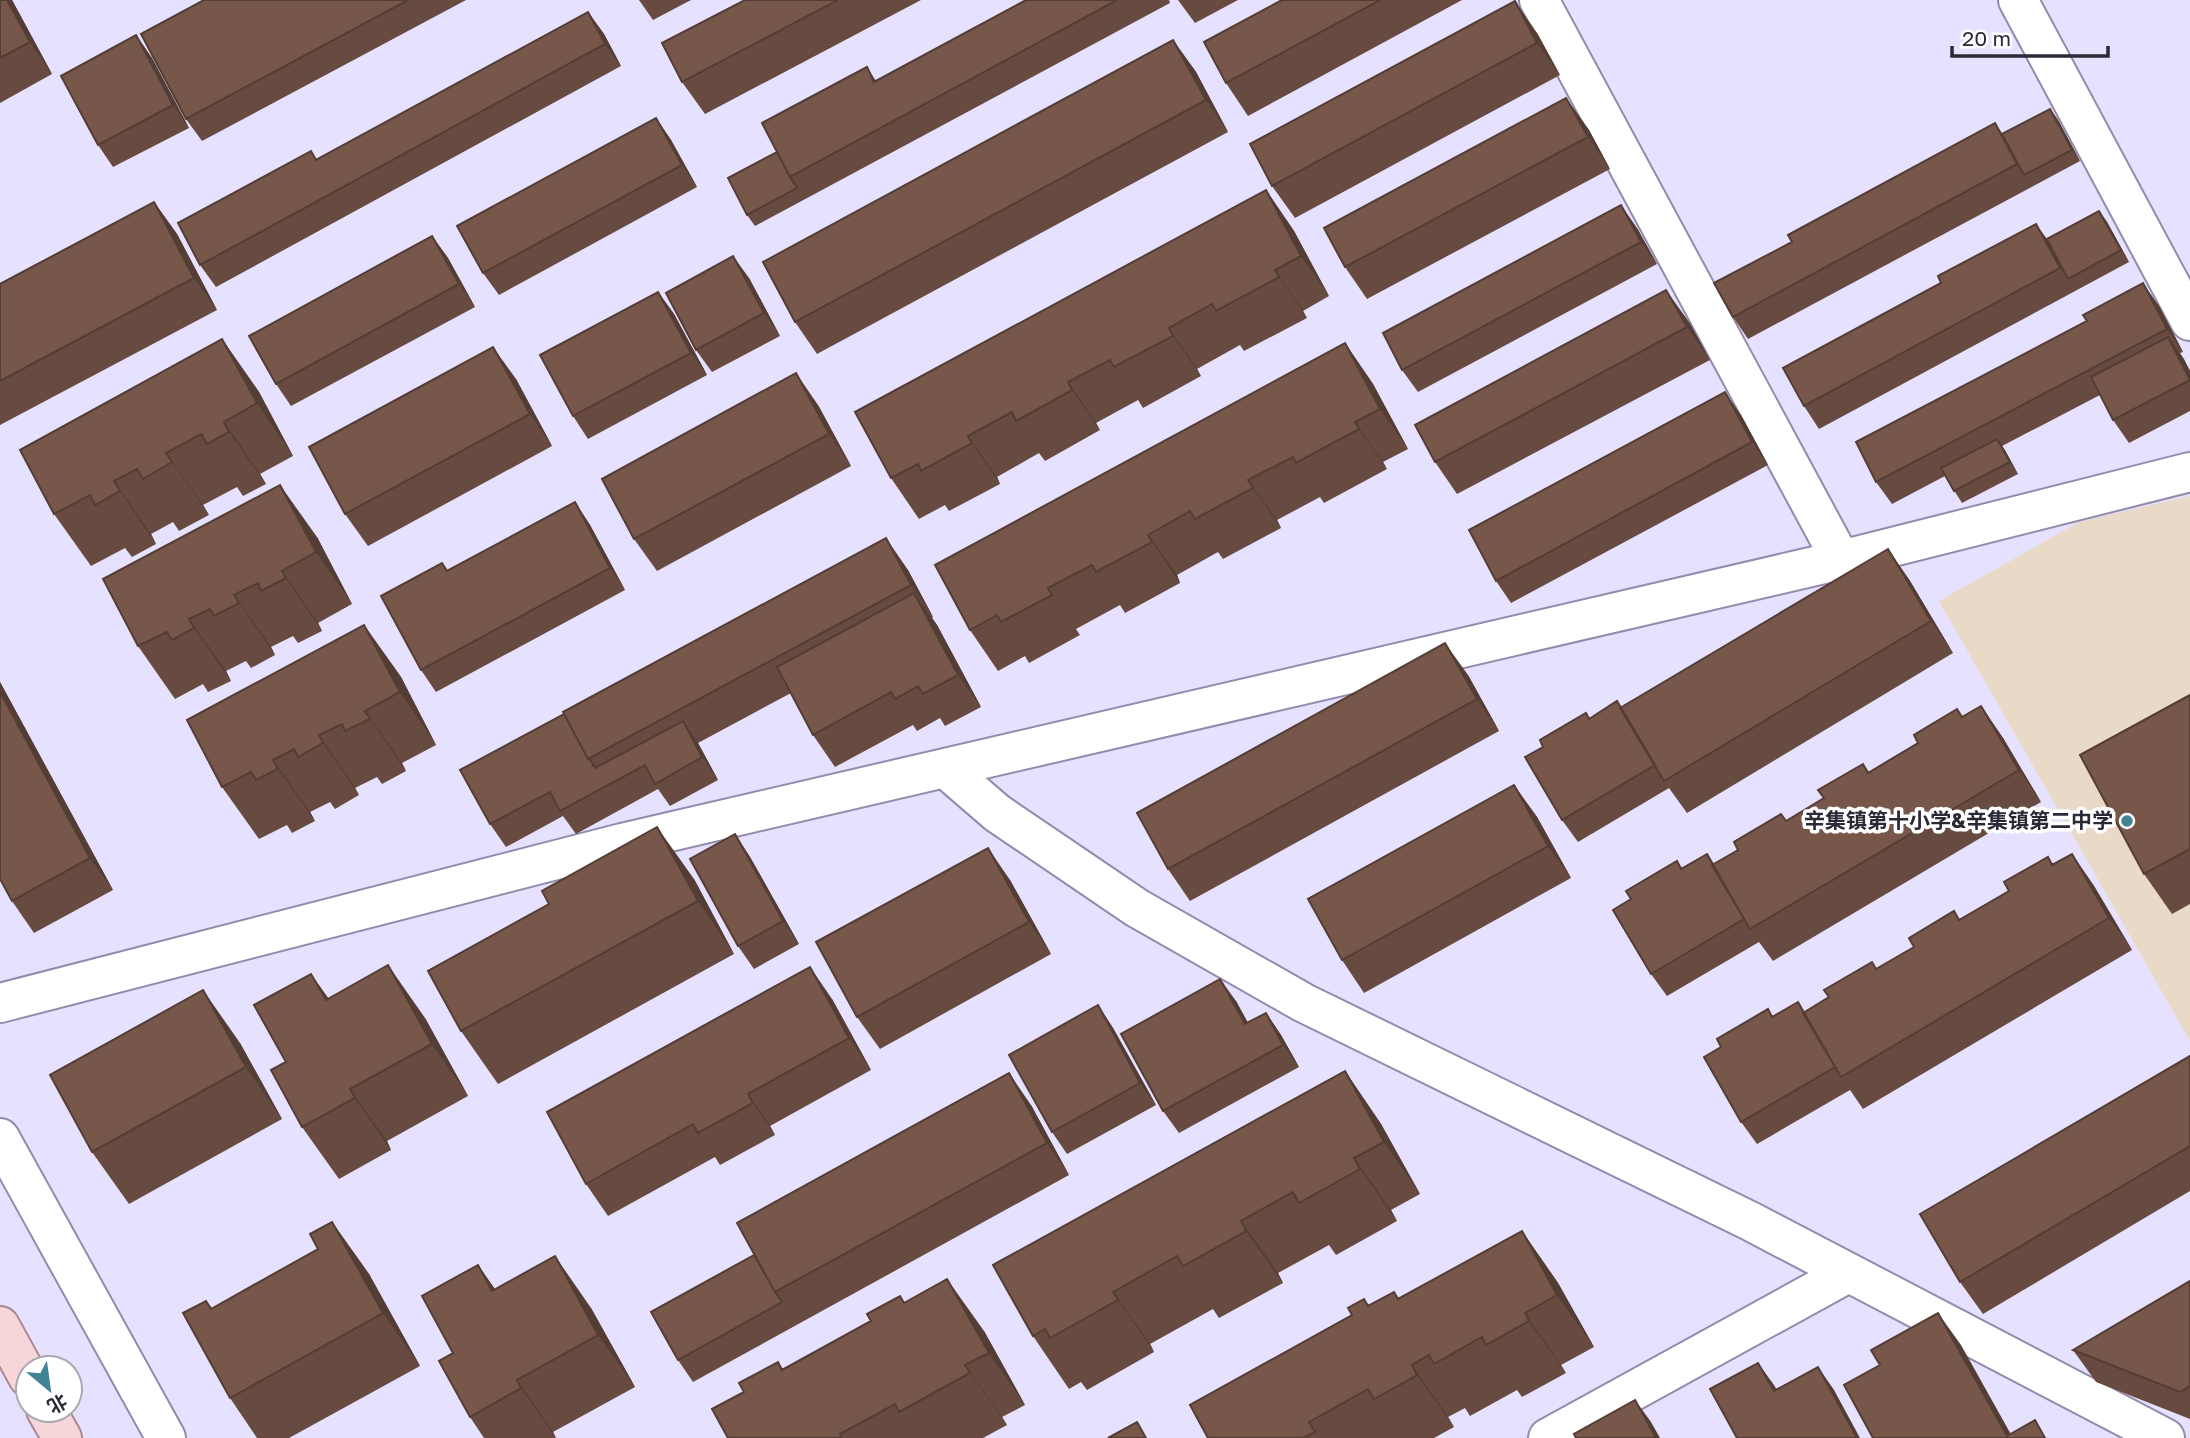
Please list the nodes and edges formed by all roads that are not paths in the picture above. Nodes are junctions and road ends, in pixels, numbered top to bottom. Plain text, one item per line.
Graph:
1 (1539, 0) edge
2 (2018, 0) edge
3 (2190, 321) edge
4 (2190, 472) edge
5 (1840, 560) junction
6 (945, 768) junction
7 (0, 1003) edge
8 (0, 1138) edge
9 (1848, 1273) junction
10 (0, 1326) edge
11 (15, 1354) edge
12 (1551, 1437) edge
13 (166, 1438) edge
14 (2165, 1438) edge

1 - 5 street
2 - 3 street
4 - 5 street
5 - 6 street
6 - 7 street
6 - 9 street
8 - 13 street
9 - 12 street
9 - 14 street
10 - 11 main road

